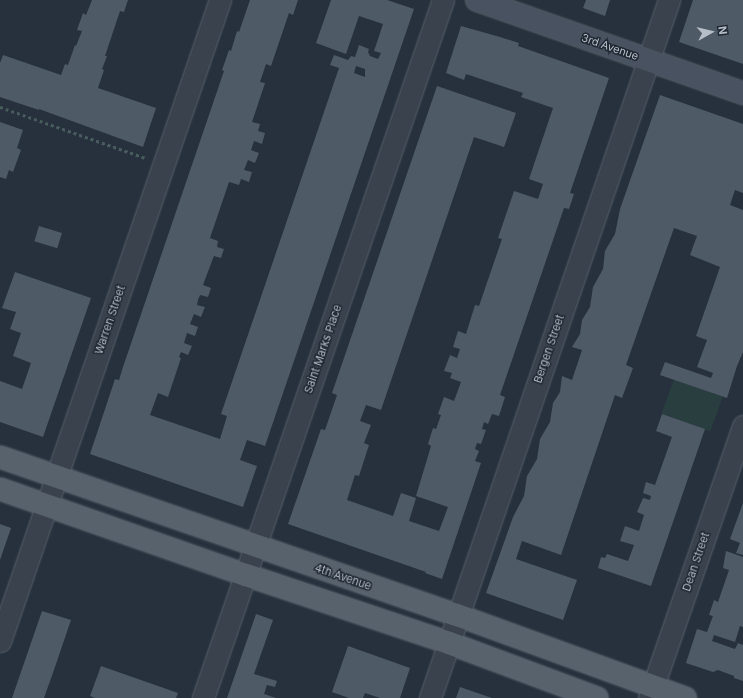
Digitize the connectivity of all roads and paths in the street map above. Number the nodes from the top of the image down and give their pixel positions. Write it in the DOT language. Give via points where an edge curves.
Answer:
graph roads {
  1 [pos="220,0"];
  2 [pos="443,0"];
  3 [pos="477,0"];
  4 [pos="669,0"];
  5 [pos="648,60"];
  6 [pos="743,93"];
  7 [pos="0,107"];
  8 [pos="147,158"];
  9 [pos="743,426"];
  10 [pos="0,457"];
  11 [pos="57,477"];
  12 [pos="0,489"];
  13 [pos="47,505"];
  14 [pos="256,546"];
  15 [pos="246,575"];
  16 [pos="457,615"];
  17 [pos="0,641"];
  18 [pos="449,643"];
  19 [pos="651,692"];
  20 [pos="203,698"];
  21 [pos="430,698"];
  22 [pos="597,698"];
  23 [pos="685,698"];
  1 -- 11 [label="street, Warren Street"];
  2 -- 14 [label="street, Saint Marks Place"];
  3 -- 5 [label="main road, 3rd Avenue"];
  4 -- 5 [label="street, Bergen Street"];
  5 -- 6 [label="main road, 3rd Avenue"];
  5 -- 16 [label="street, Bergen Street"];
  7 -- 8 [label="path"];
  9 -- 19 [label="street, Dean Street"];
  10 -- 11 [label="main road, 4th Avenue"];
  11 -- 13 [label="street, Warren Street"];
  11 -- 14 [label="main road, 4th Avenue"];
  12 -- 13 [label="main road"];
  13 -- 15 [label="main road"];
  13 -- 17 [label="street, Warren Street"];
  14 -- 15 [label="street, Saint Marks Place"];
  14 -- 16 [label="main road, 4th Avenue"];
  15 -- 18 [label="main road"];
  15 -- 20 [label="street, Saint Marks Place"];
  16 -- 18 [label="street, Bergen Street"];
  16 -- 19 [label="main road, 4th Avenue"];
  18 -- 21 [label="street, Bergen Street"];
  18 -- 22 [label="main road"];
  19 -- 23 [label="main road, 4th Avenue"];
}
